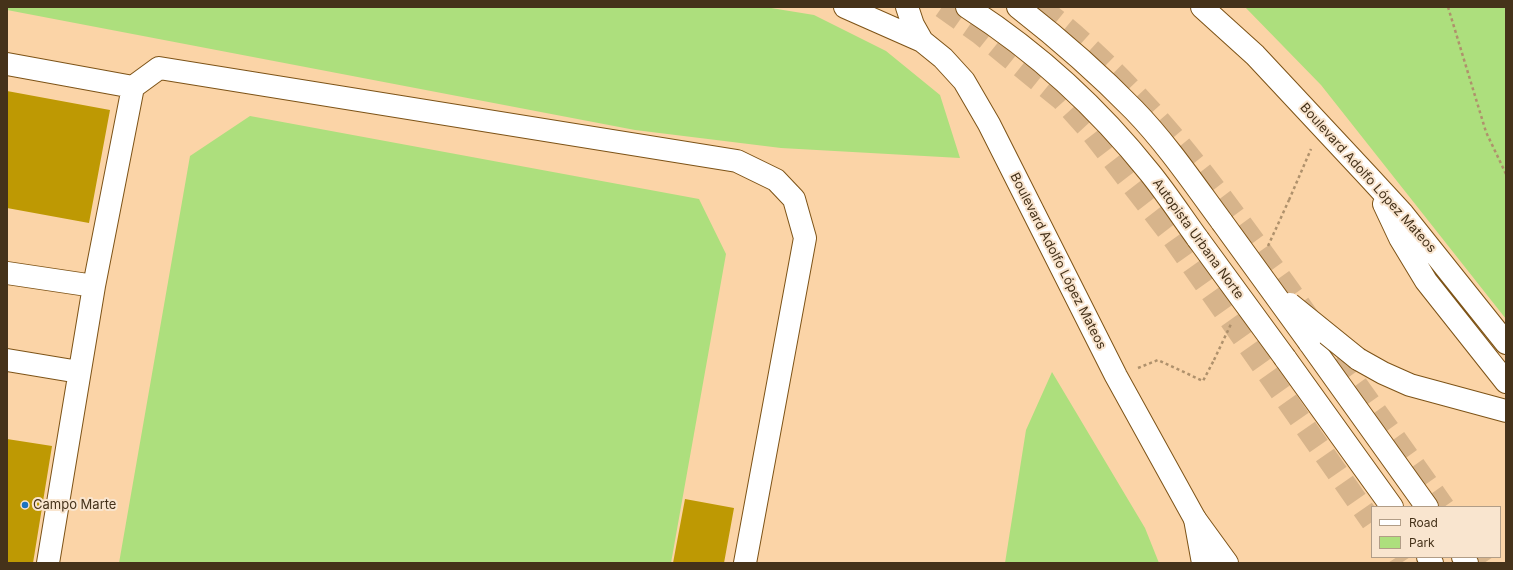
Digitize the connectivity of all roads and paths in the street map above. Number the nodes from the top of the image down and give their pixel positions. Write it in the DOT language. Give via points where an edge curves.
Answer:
graph roads {
  1 [pos="845,7"];
  2 [pos="907,7"];
  3 [pos="967,7"];
  4 [pos="1018,7"];
  5 [pos="1202,7"];
  6 [pos="1448,7"];
  7 [pos="922,41"];
  8 [pos="7,64"];
  9 [pos="133,87"];
  10 [pos="1506,174"];
  11 [pos="1368,176"];
  12 [pos="1300,177"];
  13 [pos="1289,200"];
  14 [pos="7,273"];
  15 [pos="94,286"];
  16 [pos="1269,287"];
  17 [pos="1506,343"];
  18 [pos="7,360"];
  19 [pos="1214,360"];
  20 [pos="79,372"];
  21 [pos="1116,376"];
  22 [pos="1506,382"];
  23 [pos="1501,409"];
  24 [pos="1391,506"];
  25 [pos="1426,506"];
  26 [pos="1195,519"];
  27 [pos="48,563"];
  28 [pos="745,563"];
  29 [pos="1203,563"];
  30 [pos="1227,563"];
  1 -- 7 [label="main road, Boulevard Adolfo López Mateos"];
  2 -- 7 [label="main road"];
  3 -- 24 [label="main road, Autopista Urbana Norte, bridge" via="1045,63 1076,91 1138,158"];
  4 -- 16 [label="main road, bridge" via="1072,50 1134,110 1173,155"];
  5 -- 11 [label="main road, Boulevard Adolfo López Mateos" via="1255,55"];
  6 -- 10 [label="path" via="1486,132"];
  7 -- 21 [label="main road, Boulevard Adolfo López Mateos" via="943,58 964,81 989,124"];
  8 -- 9 [label="main road"];
  9 -- 15 [label="main road"];
  9 -- 28 [label="main road" via="159,68 737,161 776,180 794,199 805,238"];
  11 -- 17 [label="main road, Boulevard Adolfo López Mateos" via="1403,214"];
  11 -- 22 [label="main road" via="1412,260 1426,281"];
  12 -- 13 [label="path"];
  14 -- 15 [label="main road"];
  15 -- 20 [label="main road"];
  16 -- 23 [label="main road, bridge" via="1358,359 1383,373 1433,392"];
  16 -- 25 [label="main road, bridge"];
  18 -- 20 [label="main road"];
  19 -- 21 [label="path" via="1203,381 1158,360"];
  20 -- 27 [label="main road"];
  21 -- 26 [label="main road, Boulevard Adolfo López Mateos"];
  26 -- 29 [label="main road"];
  26 -- 30 [label="main road, Boulevard Adolfo López Mateos"];
}
